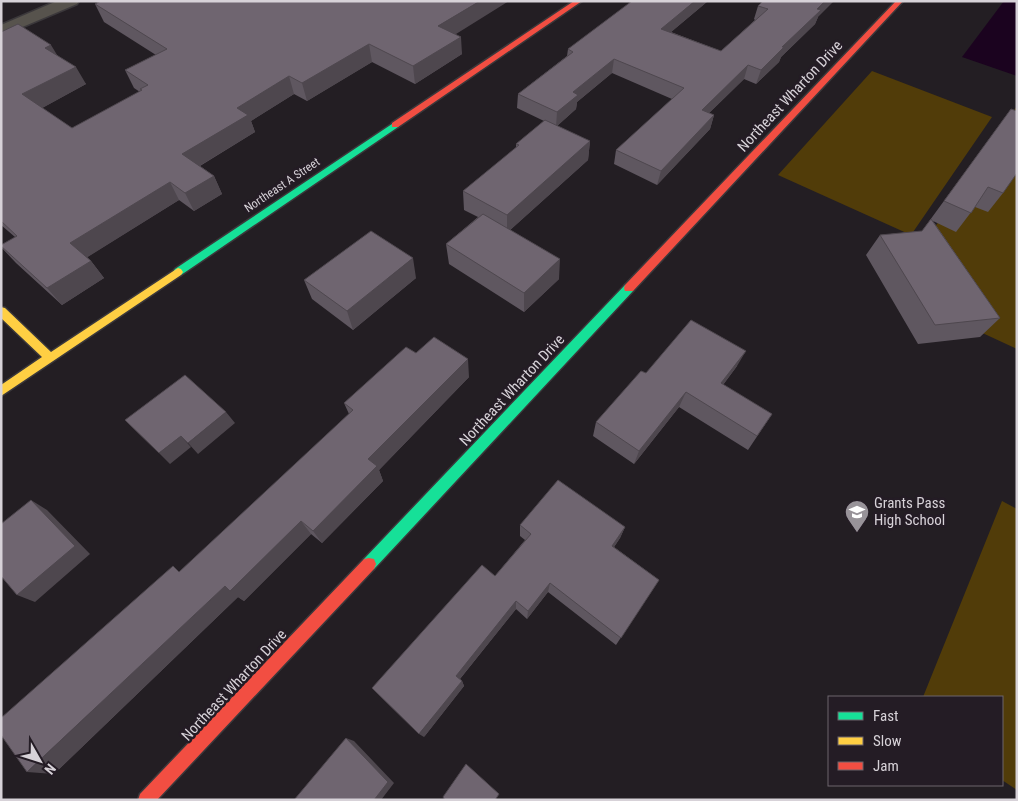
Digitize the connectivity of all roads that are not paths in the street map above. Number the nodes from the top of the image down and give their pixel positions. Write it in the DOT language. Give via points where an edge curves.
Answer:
graph roads {
  1 [pos="71,1"];
  2 [pos="578,1"];
  3 [pos="900,1"];
  4 [pos="1,31"];
  5 [pos="1,311"];
  6 [pos="50,358"];
  7 [pos="1,391"];
  8 [pos="146,800"];
  1 -- 4 [label="street"];
  2 -- 6 [label="street, Northeast A Street"];
  3 -- 8 [label="street, Northeast Wharton Drive"];
  5 -- 6 [label="street"];
  6 -- 7 [label="street, Northeast A Street"];
}
